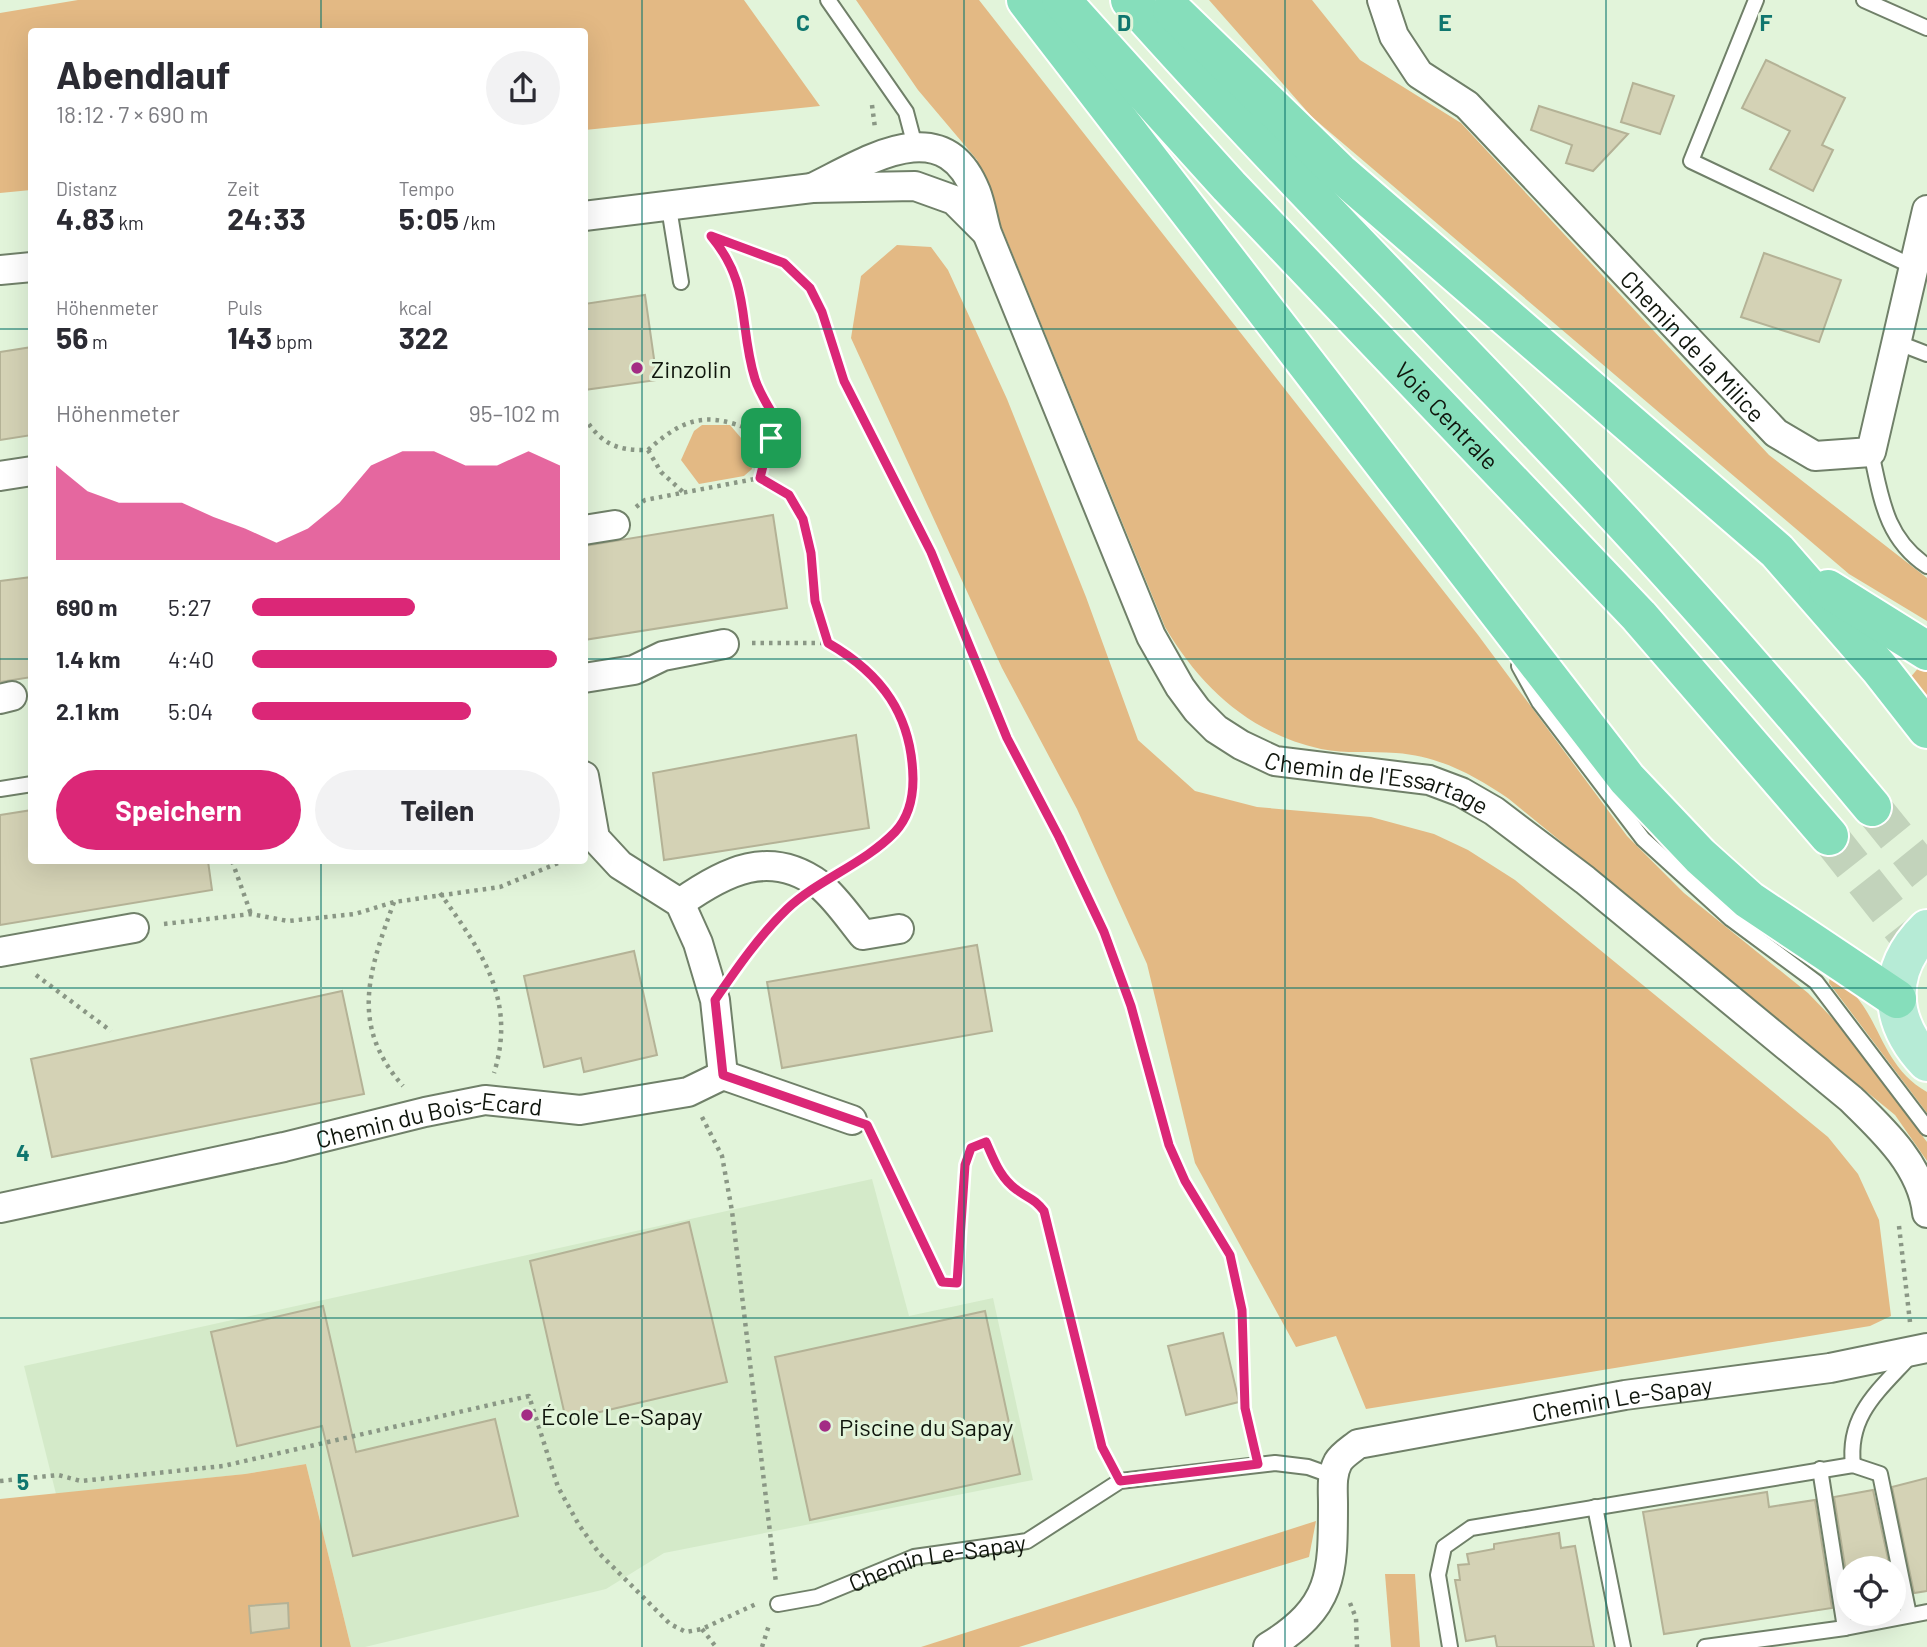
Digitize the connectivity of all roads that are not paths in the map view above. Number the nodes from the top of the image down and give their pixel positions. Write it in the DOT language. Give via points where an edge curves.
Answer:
graph roads {
  1 [pos="828,0"];
  2 [pos="1027,0"];
  3 [pos="1061,0"];
  4 [pos="1130,0"];
  5 [pos="1163,0"];
  6 [pos="1382,0"];
  7 [pos="1756,0"];
  8 [pos="1864,0"];
  9 [pos="1927,28"];
  10 [pos="915,146"];
  11 [pos="812,188"];
  12 [pos="682,206"];
  13 [pos="1927,210"];
  14 [pos="588,216"];
  15 [pos="987,233"];
  16 [pos="28,267"];
  17 [pos="1914,267"];
  18 [pos="0,270"];
  19 [pos="681,282"];
  20 [pos="1896,342"];
  21 [pos="1927,354"];
  22 [pos="1871,452"];
  23 [pos="28,472"];
  24 [pos="0,476"];
  25 [pos="615,525"];
  26 [pos="588,529"];
  27 [pos="1777,551"];
  28 [pos="1927,566"];
  29 [pos="1467,573"];
  30 [pos="724,644"];
  31 [pos="1927,651"];
  32 [pos="588,677"];
  33 [pos="1927,729"];
  34 [pos="28,785"];
  35 [pos="0,789"];
  36 [pos="588,799"];
  37 [pos="1872,807"];
  38 [pos="1829,836"];
  39 [pos="680,903"];
  40 [pos="134,928"];
  41 [pos="899,929"];
  42 [pos="1927,929"];
  43 [pos="8,951"];
  44 [pos="1897,999"];
  45 [pos="1927,1062"];
  46 [pos="723,1075"];
  47 [pos="852,1120"];
  48 [pos="1927,1128"];
  49 [pos="0,1208"];
  50 [pos="1927,1213"];
  51 [pos="1921,1349"];
  52 [pos="1853,1465"];
  53 [pos="1820,1469"];
  54 [pos="1333,1476"];
  55 [pos="1595,1507"];
  56 [pos="778,1604"];
  57 [pos="1927,1612"];
  58 [pos="1909,1615"];
  59 [pos="1845,1628"];
  60 [pos="1798,1641"];
  61 [pos="1268,1647"];
  62 [pos="1450,1647"];
  63 [pos="1623,1647"];
  64 [pos="1705,1647"];
  1 -- 10 [label="lane" via="901,103"];
  2 -- 29 [label="highway"];
  3 -- 38 [label="highway, Voie Centrale" via="1229,186 1639,616"];
  4 -- 37 [label="highway" via="1665,569"];
  5 -- 27 [label="highway" via="1339,172"];
  6 -- 22 [label="street, Chemin de la Milice" via="1394,36 1419,74 1467,105 1776,433 1815,456"];
  7 -- 17 [label="lane" via="1691,161"];
  8 -- 9 [label="lane"];
  10 -- 11 [label="street, Chemin de l'Essartage" via="875,158"];
  10 -- 15 [label="street, Chemin de l'Essartage" via="936,149 965,172 976,192"];
  11 -- 12 [label="street, Chemin de l'Essartage"];
  11 -- 15 [label="street, Chemin de l'Essartage" via="915,186 954,200"];
  12 -- 14 [label="street, Chemin de l'Essartage"];
  12 -- 19 [label="lane"];
  13 -- 17 [label="street"];
  15 -- 50 [label="street, Chemin de l'Essartage" via="1151,636 1197,710 1216,729 1275,761 1429,780 1461,792 1517,827 1851,1099 1908,1163"];
  16 -- 18 [label="street"];
  17 -- 20 [label="street"];
  20 -- 21 [label="lane"];
  20 -- 22 [label="street"];
  22 -- 28 [label="lane" via="1887,523"];
  23 -- 24 [label="street"];
  25 -- 26 [label="street"];
  27 -- 31 [label="highway" via="1848,603"];
  27 -- 33 [label="highway"];
  29 -- 44 [label="highway" via="1627,779 1700,856 1749,900"];
  29 -- 48 [label="lane" via="1539,702 1643,839 1722,912 1816,982"];
  30 -- 32 [label="street" via="663,656 634,670"];
  34 -- 35 [label="lane"];
  36 -- 39 [label="street" via="595,838 620,866"];
  39 -- 41 [label="street" via="710,882 756,864 791,869 821,886 863,934"];
  39 -- 46 [label="street" via="715,1000"];
  40 -- 43 [label="street"];
  42 -- 44 [label="main road" via="1903,961"];
  44 -- 45 [label="main road" via="1902,1026"];
  46 -- 47 [label="street"];
  46 -- 49 [label="street, Chemin du Bois-Ecard" via="688,1092 580,1110 485,1100"];
  51 -- 52 [label="lane" via="1857,1421 1850,1442"];
  51 -- 54 [label="street, Chemin Le-Sapay" via="1830,1368 1625,1395 1383,1437 1358,1444 1339,1459"];
  52 -- 53 [label="lane"];
  52 -- 58 [label="lane" via="1880,1474"];
  53 -- 55 [label="lane"];
  53 -- 59 [label="lane"];
  54 -- 56 [label="lane, Chemin Le-Sapay" via="1308,1467 1258,1464 1120,1481 1027,1541 914,1558 817,1597"];
  54 -- 61 [label="street" via="1333,1560 1326,1588 1310,1615"];
  55 -- 62 [label="lane" via="1471,1528 1444,1547 1438,1575"];
  55 -- 63 [label="lane"];
  57 -- 58 [label="lane"];
  58 -- 59 [label="lane"];
  59 -- 60 [label="lane"];
  60 -- 64 [label="lane"];
}
